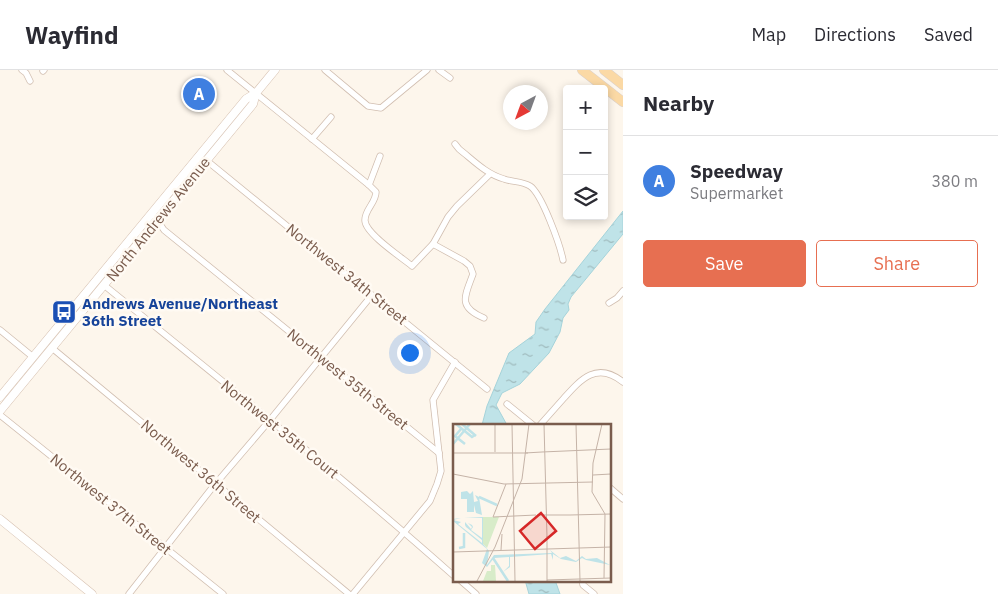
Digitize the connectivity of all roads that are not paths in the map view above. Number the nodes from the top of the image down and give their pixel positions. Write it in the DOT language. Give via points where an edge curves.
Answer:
graph roads {
  1 [pos="22,70"];
  2 [pos="228,70"];
  3 [pos="275,70"];
  4 [pos="325,70"];
  5 [pos="427,70"];
  6 [pos="439,70"];
  7 [pos="582,70"];
  8 [pos="604,70"];
  9 [pos="450,78"];
  10 [pos="30,81"];
  11 [pos="598,85"];
  12 [pos="623,85"];
  13 [pos="608,93"];
  14 [pos="256,94"];
  15 [pos="623,102"];
  16 [pos="330,117"];
  17 [pos="312,138"];
  18 [pos="455,144"];
  19 [pos="380,156"];
  20 [pos="206,160"];
  21 [pos="490,174"];
  22 [pos="369,184"];
  23 [pos="151,214"];
  24 [pos="158,219"];
  25 [pos="144,221"];
  26 [pos="152,227"];
  27 [pos="164,230"];
  28 [pos="433,244"];
  29 [pos="563,260"];
  30 [pos="104,285"];
  31 [pos="623,291"];
  32 [pos="372,294"];
  33 [pos="609,303"];
  34 [pos="484,318"];
  35 [pos="0,330"];
  36 [pos="50,336"];
  37 [pos="52,348"];
  38 [pos="321,356"];
  39 [pos="33,357"];
  40 [pos="455,362"];
  41 [pos="32,372"];
  42 [pos="623,382"];
  43 [pos="487,389"];
  44 [pos="0,397"];
  45 [pos="507,404"];
  46 [pos="0,413"];
  47 [pos="270,420"];
  48 [pos="532,424"];
  49 [pos="541,424"];
  50 [pos="439,454"];
  51 [pos="216,483"];
  52 [pos="610,488"];
  53 [pos="623,498"];
  54 [pos="0,519"];
  55 [pos="405,532"];
  56 [pos="165,547"];
  57 [pos="453,575"];
  58 [pos="462,582"];
  59 [pos="582,582"];
  60 [pos="92,594"];
  61 [pos="128,594"];
  62 [pos="222,594"];
  63 [pos="351,594"];
  64 [pos="476,594"];
  65 [pos="594,594"];
  1 -- 10 [label="street"];
  2 -- 14 [label="street"];
  3 -- 14 [label="main road, North Andrews Avenue"];
  4 -- 5 [label="street" via="374,108 381,108"];
  6 -- 9 [label="street"];
  7 -- 11 [label="main road"];
  8 -- 12 [label="main road"];
  13 -- 15 [label="main road"];
  14 -- 17 [label="street"];
  14 -- 20 [label="main road, North Andrews Avenue" via="253,104"];
  14 -- 23 [label="main road, North Andrews Avenue" via="246,98"];
  16 -- 17 [label="street"];
  17 -- 22 [label="street"];
  18 -- 21 [label="street"];
  19 -- 22 [label="street"];
  20 -- 24 [label="main road, North Andrews Avenue"];
  20 -- 32 [label="street, Northwest 34th Street"];
  21 -- 28 [label="street" via="448,217"];
  21 -- 29 [label="street" via="531,186 538,194"];
  22 -- 28 [label="street" via="376,192 376,199 365,220 368,230 412,266"];
  23 -- 24 [label="street, Northwest 35th Street"];
  23 -- 25 [label="main road, North Andrews Avenue"];
  24 -- 26 [label="main road, North Andrews Avenue"];
  24 -- 27 [label="street, Northwest 35th Street"];
  25 -- 26 [label="street, Northwest 35th Street"];
  25 -- 36 [label="main road, North Andrews Avenue"];
  26 -- 27 [label="street, Northwest 35th Street"];
  26 -- 30 [label="main road, North Andrews Avenue"];
  27 -- 38 [label="street, Northwest 35th Street"];
  28 -- 34 [label="street" via="470,266 473,274 464,297 465,304"];
  30 -- 37 [label="main road, North Andrews Avenue"];
  30 -- 47 [label="street, Northwest 35th Court"];
  31 -- 33 [label="street"];
  32 -- 38 [label="street"];
  32 -- 40 [label="street, Northwest 34th Street"];
  35 -- 39 [label="street"];
  36 -- 37 [label="main road"];
  36 -- 39 [label="main road, North Andrews Avenue"];
  37 -- 41 [label="main road, North Andrews Avenue"];
  37 -- 51 [label="street, Northwest 36th Street"];
  38 -- 47 [label="street"];
  38 -- 50 [label="street, Northwest 35th Street"];
  39 -- 41 [label="main road"];
  39 -- 44 [label="main road, North Andrews Avenue"];
  40 -- 43 [label="street, Northwest 34th Street"];
  40 -- 50 [label="street" via="433,400"];
  41 -- 46 [label="main road, North Andrews Avenue"];
  42 -- 49 [label="street" via="604,372 581,379"];
  45 -- 48 [label="street"];
  46 -- 56 [label="street, Northwest 37th Street"];
  47 -- 51 [label="street"];
  47 -- 55 [label="street, Northwest 35th Court"];
  50 -- 55 [label="street" via="441,471 430,501"];
  51 -- 56 [label="street"];
  51 -- 63 [label="street, Northwest 36th Street"];
  52 -- 53 [label="street"];
  54 -- 60 [label="main road"];
  55 -- 57 [label="street, Northwest 35th Court"];
  55 -- 63 [label="street"];
  56 -- 61 [label="street"];
  56 -- 62 [label="street, Northwest 37th Street"];
  58 -- 64 [label="street"];
  59 -- 65 [label="street"];
}
